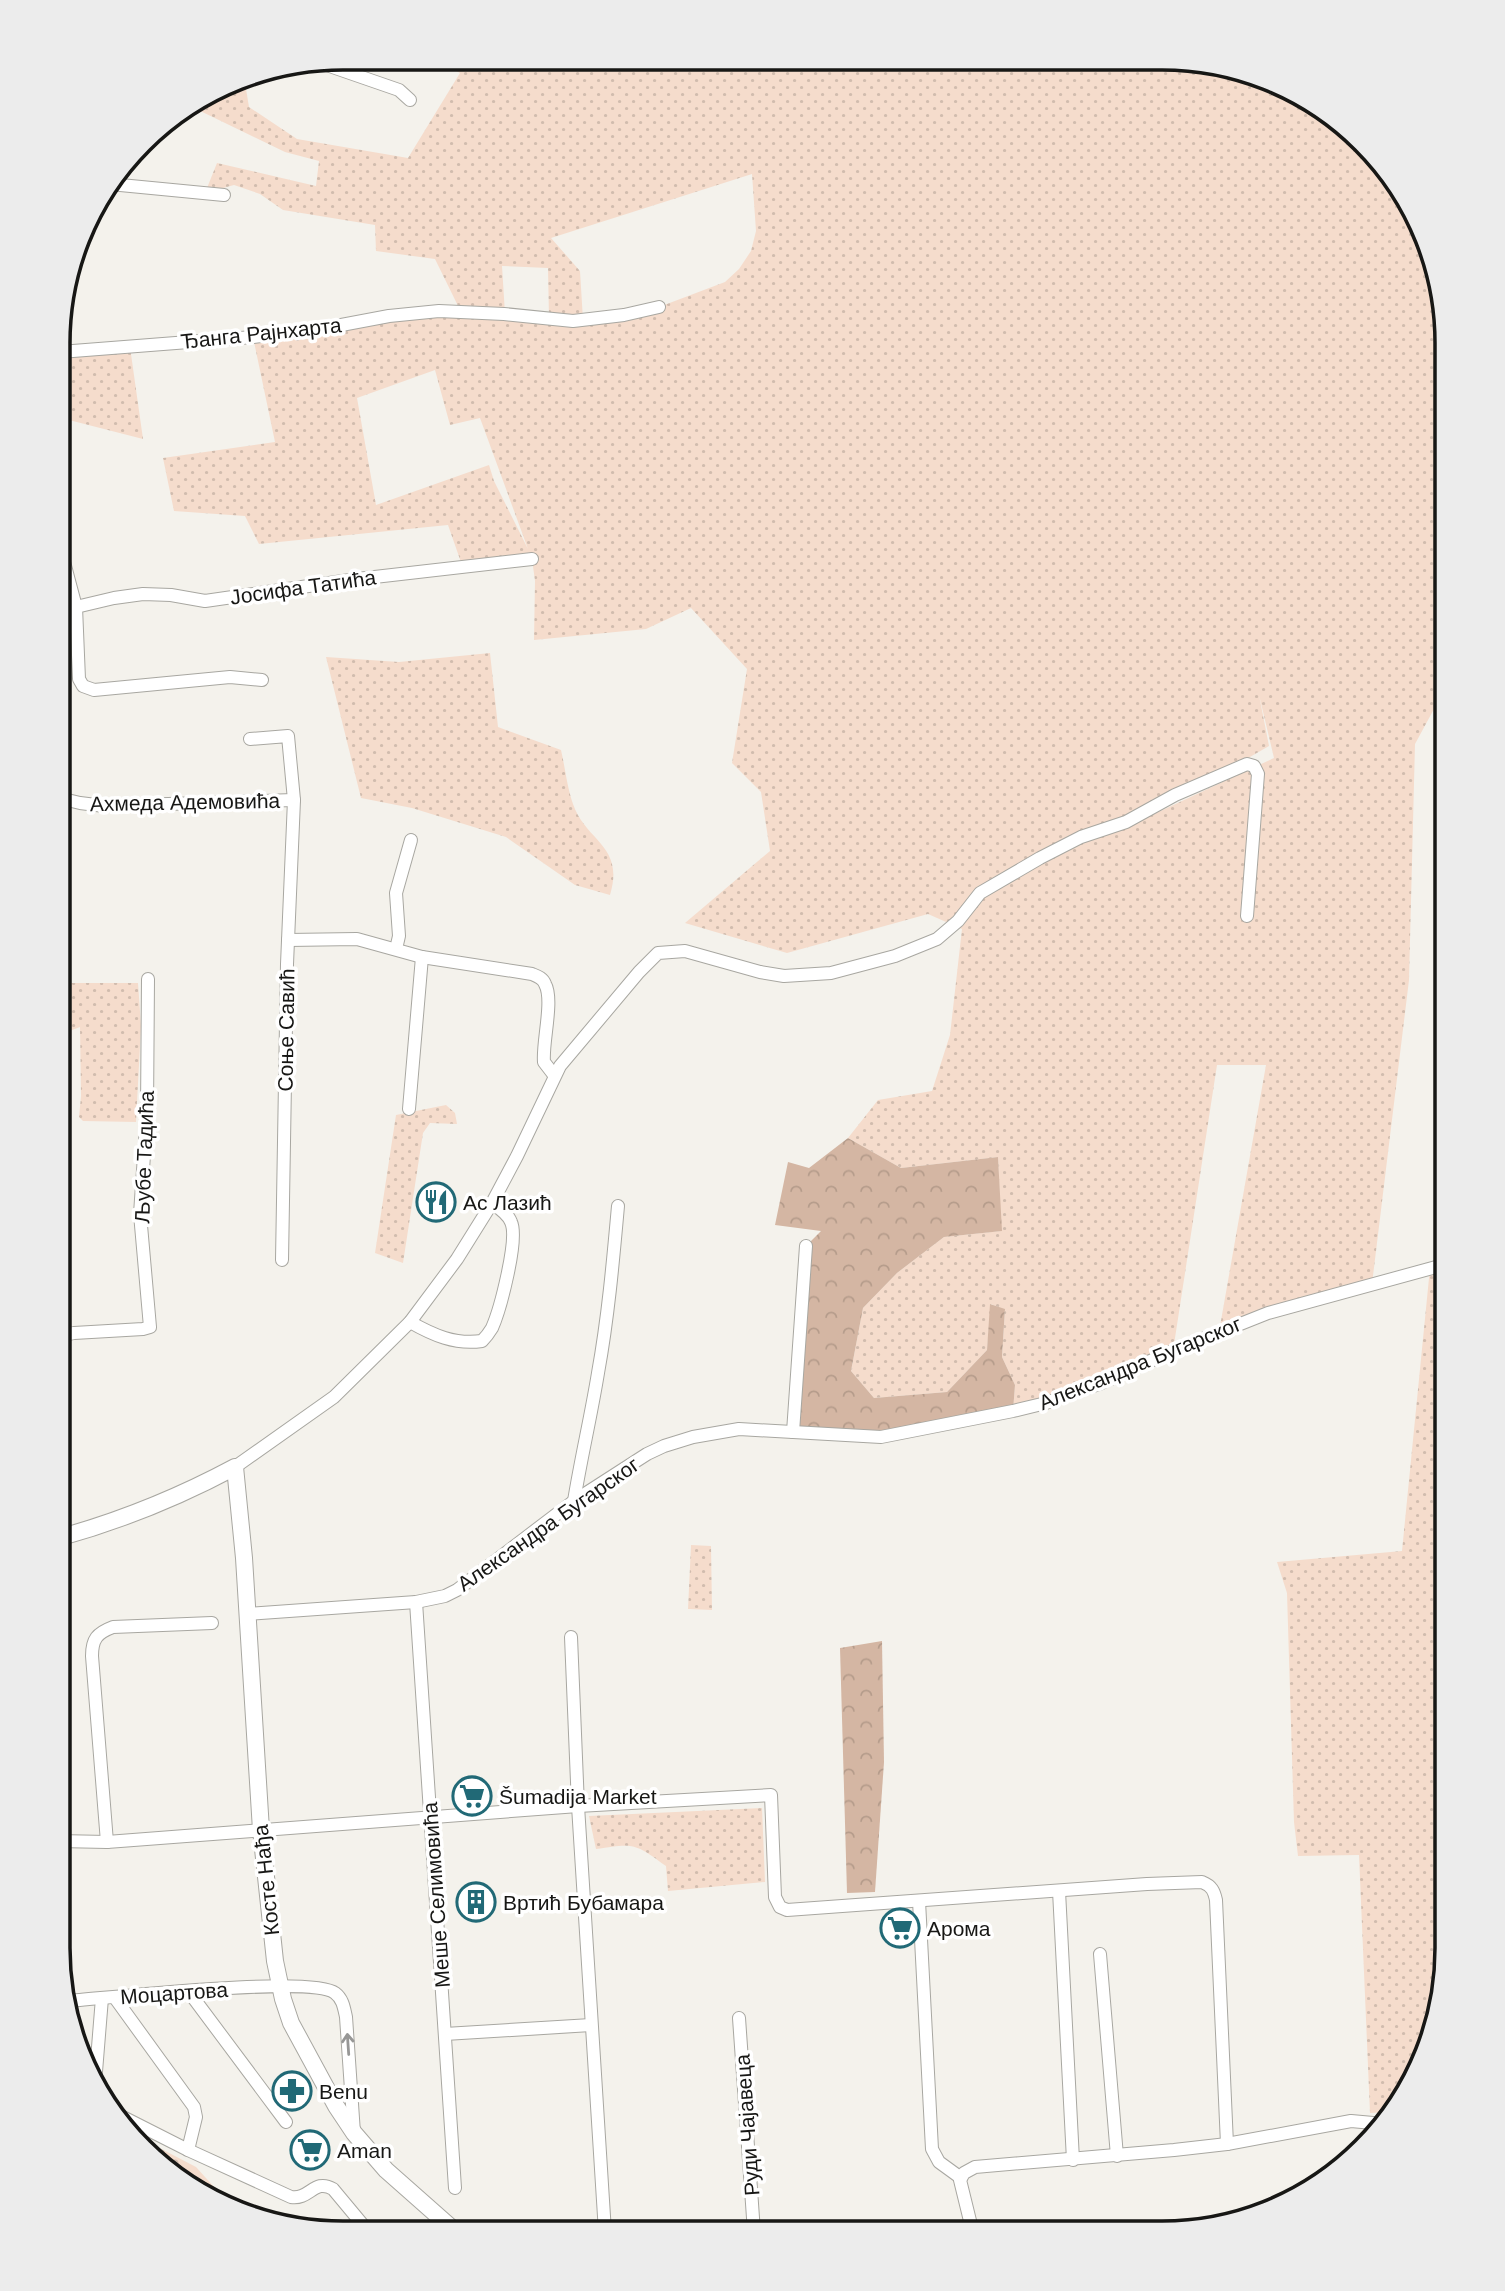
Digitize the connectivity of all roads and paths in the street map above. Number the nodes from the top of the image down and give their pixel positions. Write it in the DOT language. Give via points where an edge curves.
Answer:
graph roads {
  1 [pos="342,70"];
  2 [pos="410,100"];
  3 [pos="120,185"];
  4 [pos="224,195"];
  5 [pos="659,307"];
  6 [pos="70,351"];
  7 [pos="532,559"];
  8 [pos="70,586"];
  9 [pos="76,609"];
  10 [pos="70,613"];
  11 [pos="262,680"];
  12 [pos="250,739"];
  13 [pos="70,800"];
  14 [pos="293,800"];
  15 [pos="411,840"];
  16 [pos="1247,916"];
  17 [pos="288,940"];
  18 [pos="396,949"];
  19 [pos="422,957"];
  20 [pos="148,979"];
  21 [pos="554,1075"];
  22 [pos="409,1109"];
  23 [pos="492,1203"];
  24 [pos="618,1206"];
  25 [pos="806,1246"];
  26 [pos="282,1260"];
  27 [pos="1435,1267"];
  28 [pos="410,1322"];
  29 [pos="70,1335"];
  30 [pos="793,1432"];
  31 [pos="235,1467"];
  32 [pos="574,1501"];
  33 [pos="70,1534"];
  34 [pos="416,1602"];
  35 [pos="248,1614"];
  36 [pos="212,1623"];
  37 [pos="571,1637"];
  38 [pos="578,1806"];
  39 [pos="431,1817"];
  40 [pos="261,1830"];
  41 [pos="70,1841"];
  42 [pos="107,1842"];
  43 [pos="1059,1891"];
  44 [pos="919,1900"];
  45 [pos="1100,1954"];
  46 [pos="279,1985"];
  47 [pos="189,1992"];
  48 [pos="109,1998"];
  49 [pos="75,2000"];
  50 [pos="739,2018"];
  51 [pos="591,2025"];
  52 [pos="445,2034"];
  53 [pos="98,2068"];
  54 [pos="133,2122"];
  55 [pos="286,2122"];
  56 [pos="1371,2123"];
  57 [pos="354,2133"];
  58 [pos="1227,2144"];
  59 [pos="188,2150"];
  60 [pos="1117,2156"];
  61 [pos="1073,2160"];
  62 [pos="961,2178"];
  63 [pos="454,2188"];
  64 [pos="360,2221"];
  65 [pos="444,2221"];
  66 [pos="604,2221"];
  67 [pos="753,2221"];
  68 [pos="970,2221"];
  1 -- 2 [label="street" via="392,87"];
  3 -- 4 [label="street"];
  5 -- 6 [label="street, Ђанга Рајнхарта" via="573,321 439,311 253,337"];
  7 -- 9 [label="street, Јосифа Татића" via="205,601 171,595 114,597"];
  8 -- 9 [label="street"];
  9 -- 10 [label="street, Јосифа Татића"];
  9 -- 11 [label="street" via="79,679 88,688 230,677"];
  12 -- 14 [label="street, Ахмеда Адемовића" via="288,736"];
  13 -- 14 [label="street, Ахмеда Адемовића" via="113,806"];
  14 -- 17 [label="street, Соње Савић"];
  15 -- 18 [label="street" via="397,893"];
  16 -- 21 [label="street" via="1258,774 1247,764 1126,822 1081,837 988,887 958,921 918,948 831,973 784,976 685,951 658,953"];
  17 -- 18 [label="street" via="349,939"];
  17 -- 26 [label="street, Соње Савић"];
  18 -- 19 [label="street"];
  19 -- 21 [label="street" via="540,978 547,986 544,1062"];
  19 -- 22 [label="street"];
  20 -- 29 [label="street, Љубе Тадића" via="147,1111 139,1214 150,1326"];
  21 -- 23 [label="street"];
  23 -- 28 [label="street"];
  23 -- 28 [label="street" via="512,1222 514,1234 491,1330 482,1340 462,1343"];
  24 -- 32 [label="street" via="602,1349"];
  25 -- 30 [label="street"];
  27 -- 30 [label="street, Александра Бугарског" via="1268,1312 1099,1384 1013,1411 881,1437"];
  28 -- 31 [label="street" via="334,1397"];
  30 -- 32 [label="street, Александра Бугарског" via="721,1431 664,1446"];
  31 -- 33 [label="street" via="128,1516"];
  31 -- 35 [label="street, Косте Нађа"];
  32 -- 34 [label="street, Александра Бугарског" via="457,1590"];
  34 -- 35 [label="street, Александра Бугарског"];
  34 -- 39 [label="street, Меше Селимовића"];
  35 -- 40 [label="street, Косте Нађа"];
  36 -- 42 [label="street" via="113,1627 95,1636 92,1656"];
  37 -- 38 [label="street"];
  38 -- 39 [label="street"];
  38 -- 44 [label="street" via="771,1795 775,1897 780,1907 795,1910"];
  38 -- 51 [label="street"];
  39 -- 40 [label="street"];
  39 -- 52 [label="street, Меше Селимовића"];
  40 -- 42 [label="street"];
  40 -- 46 [label="street, Косте Нађа"];
  41 -- 42 [label="street"];
  43 -- 44 [label="street"];
  43 -- 58 [label="street" via="1192,1881 1208,1884 1214,1891"];
  43 -- 61 [label="street"];
  44 -- 62 [label="street" via="932,2149 939,2162"];
  45 -- 60 [label="street"];
  46 -- 47 [label="street, Моцартова"];
  46 -- 57 [label="street, Косте Нађа" via="291,2023"];
  57 -- 46 [label="street, Моцартова, one-way" via="343,2002 323,1988"];
  47 -- 48 [label="street, Моцартова"];
  47 -- 55 [label="street"];
  48 -- 49 [label="street, Моцартова"];
  48 -- 53 [label="street"];
  48 -- 59 [label="street" via="194,2107 196,2118"];
  50 -- 67 [label="street, Руди Чајавеца"];
  51 -- 52 [label="street"];
  51 -- 66 [label="street"];
  52 -- 63 [label="street, Меше Селимовића"];
  54 -- 59 [label="street"];
  56 -- 58 [label="street" via="1351,2121"];
  57 -- 65 [label="street, Косте Нађа" via="386,2170"];
  58 -- 60 [label="street"];
  59 -- 64 [label="street" via="291,2197 327,2186"];
  60 -- 61 [label="street"];
  61 -- 62 [label="street" via="975,2167"];
  62 -- 68 [label="street"];
}
